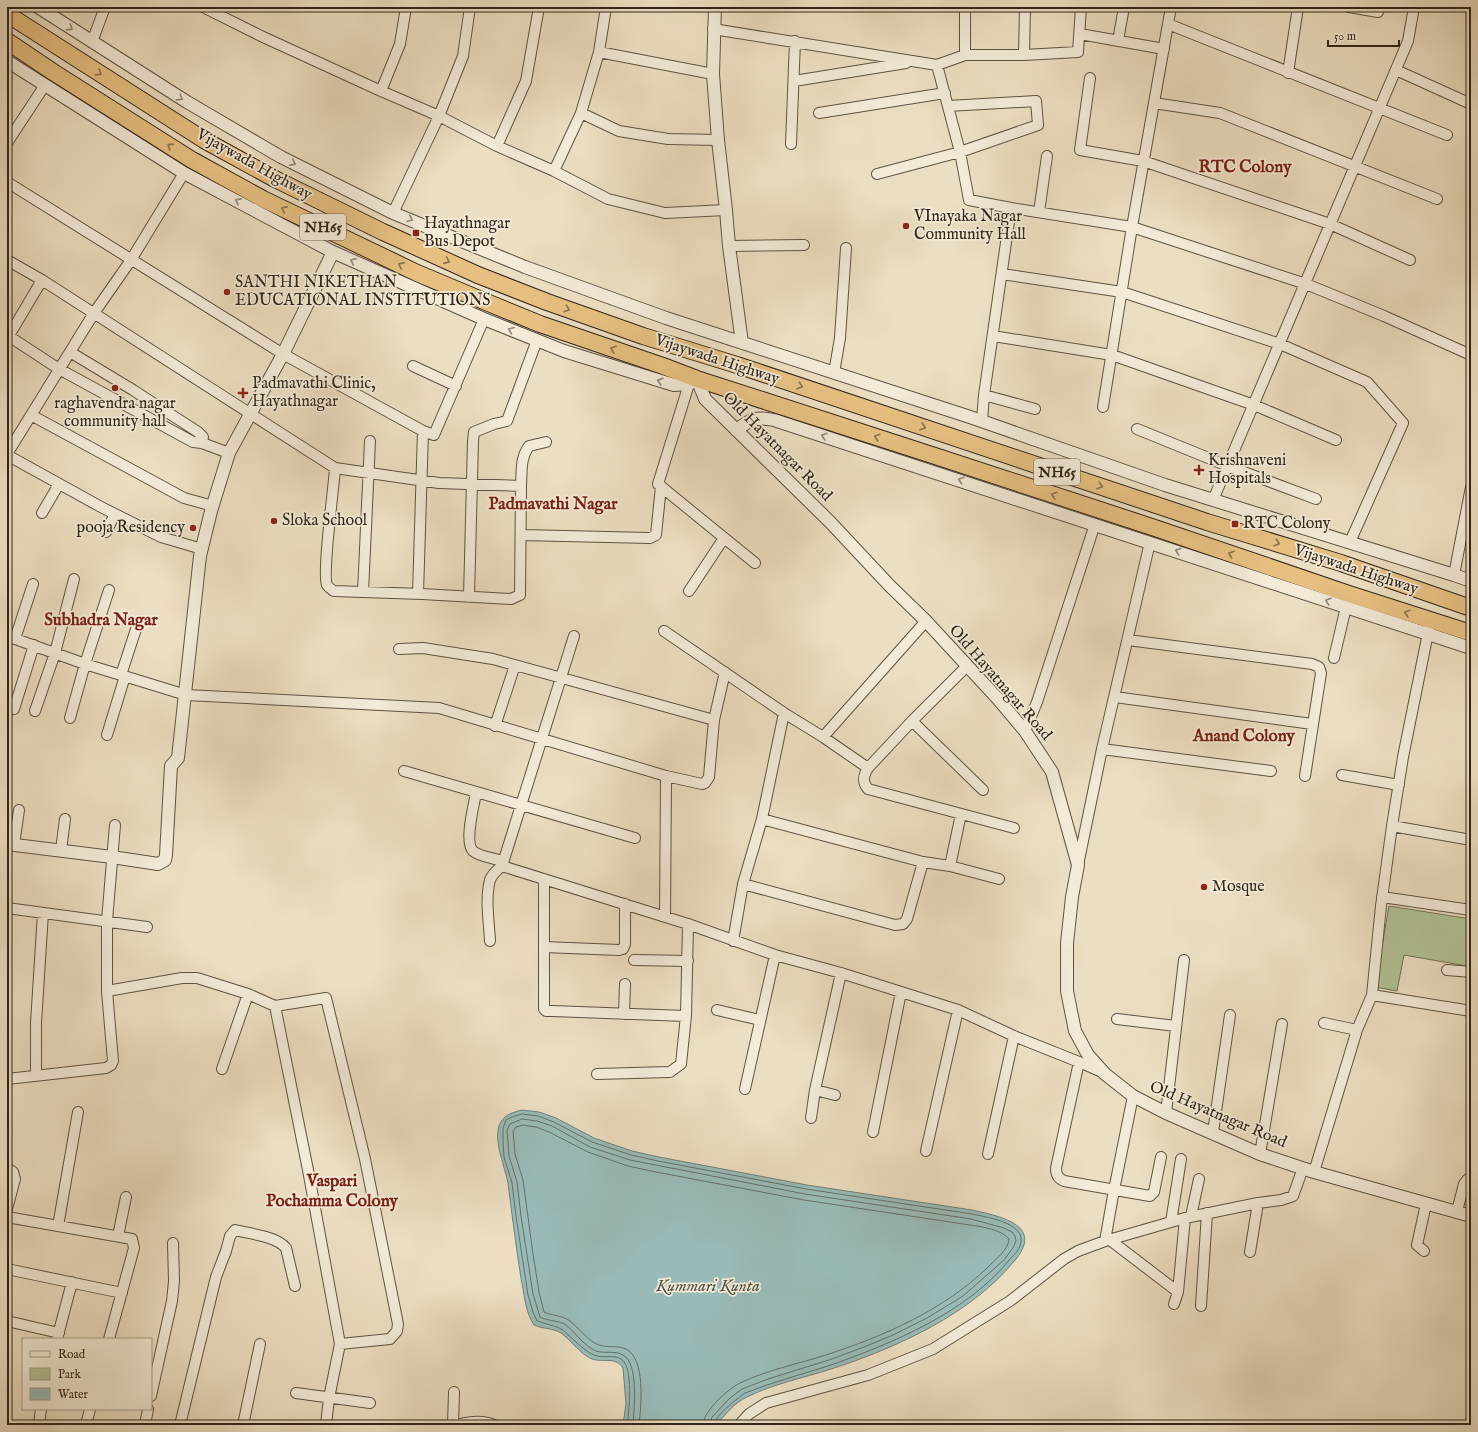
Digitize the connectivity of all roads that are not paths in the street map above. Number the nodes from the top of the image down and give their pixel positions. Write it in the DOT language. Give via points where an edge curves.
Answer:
graph roads {
  1 [pos="38,7"];
  2 [pos="105,7"];
  3 [pos="203,7"];
  4 [pos="406,7"];
  5 [pos="470,7"];
  6 [pos="539,7"];
  7 [pos="606,7"];
  8 [pos="714,7"];
  9 [pos="965,7"];
  10 [pos="1025,7"];
  11 [pos="1080,7"];
  12 [pos="1124,7"];
  13 [pos="1171,7"];
  14 [pos="1298,7"];
  15 [pos="1349,7"];
  16 [pos="1414,7"];
  17 [pos="1378,12"];
  18 [pos="7,14"];
  19 [pos="1168,24"];
  20 [pos="713,29"];
  21 [pos="1080,34"];
  22 [pos="7,41"];
  23 [pos="795,41"];
  24 [pos="1118,41"];
  25 [pos="92,42"];
  26 [pos="1164,49"];
  27 [pos="599,52"];
  28 [pos="965,54"];
  29 [pos="1024,55"];
  30 [pos="7,61"];
  31 [pos="915,61"];
  32 [pos="937,65"];
  33 [pos="1396,70"];
  34 [pos="1288,73"];
  35 [pos="713,74"];
  36 [pos="1090,78"];
  37 [pos="794,81"];
  38 [pos="44,85"];
  39 [pos="381,91"];
  40 [pos="945,93"];
  41 [pos="1154,103"];
  42 [pos="148,104"];
  43 [pos="1471,104"];
  44 [pos="948,106"];
  45 [pos="1380,108"];
  46 [pos="581,113"];
  47 [pos="819,113"];
  48 [pos="439,116"];
  49 [pos="136,124"];
  50 [pos="1447,135"];
  51 [pos="718,140"];
  52 [pos="7,143"];
  53 [pos="791,144"];
  54 [pos="497,146"];
  55 [pos="960,152"];
  56 [pos="1047,156"];
  57 [pos="1143,161"];
  58 [pos="1354,168"];
  59 [pos="554,171"];
  60 [pos="184,173"];
  61 [pos="877,174"];
  62 [pos="7,182"];
  63 [pos="1437,199"];
  64 [pos="1011,208"];
  65 [pos="726,210"];
  66 [pos="1039,212"];
  67 [pos="394,213"];
  68 [pos="1330,224"];
  69 [pos="1132,227"];
  70 [pos="804,245"];
  71 [pos="729,246"];
  72 [pos="846,248"];
  73 [pos="333,252"];
  74 [pos="7,260"];
  75 [pos="131,260"];
  76 [pos="1410,260"];
  77 [pos="1002,274"];
  78 [pos="42,280"];
  79 [pos="1306,284"];
  80 [pos="1122,292"];
  81 [pos="94,313"];
  82 [pos="484,319"];
  83 [pos="994,336"];
  84 [pos="8,337"];
  85 [pos="537,340"];
  86 [pos="742,343"];
  87 [pos="1280,344"];
  88 [pos="70,352"];
  89 [pos="283,354"];
  90 [pos="1112,355"];
  91 [pos="1471,356"];
  92 [pos="413,366"];
  93 [pos="59,369"];
  94 [pos="834,373"];
  95 [pos="693,382"];
  96 [pos="456,386"];
  97 [pos="984,395"];
  98 [pos="1254,405"];
  99 [pos="1103,407"];
  100 [pos="1035,408"];
  101 [pos="251,413"];
  102 [pos="31,415"];
  103 [pos="982,421"];
  104 [pos="1137,429"];
  105 [pos="736,430"];
  106 [pos="423,431"];
  107 [pos="1336,440"];
  108 [pos="370,441"];
  109 [pos="546,442"];
  110 [pos="202,443"];
  111 [pos="229,452"];
  112 [pos="7,454"];
  113 [pos="1228,466"];
  114 [pos="335,468"];
  115 [pos="369,472"];
  116 [pos="421,480"];
  117 [pos="989,482"];
  118 [pos="472,483"];
  119 [pos="59,484"];
  120 [pos="521,486"];
  121 [pos="661,486"];
  122 [pos="1471,487"];
  123 [pos="1316,499"];
  124 [pos="1213,500"];
  125 [pos="213,506"];
  126 [pos="42,513"];
  127 [pos="115,514"];
  128 [pos="1095,524"];
  129 [pos="106,532"];
  130 [pos="521,535"];
  131 [pos="724,538"];
  132 [pos="1150,542"];
  133 [pos="1350,542"];
  134 [pos="202,549"];
  135 [pos="755,563"];
  136 [pos="1454,575"];
  137 [pos="74,579"];
  138 [pos="1471,581"];
  139 [pos="34,584"];
  140 [pos="109,590"];
  141 [pos="689,591"];
  142 [pos="363,592"];
  143 [pos="418,594"];
  144 [pos="469,597"];
  145 [pos="1346,607"];
  146 [pos="1471,608"];
  147 [pos="926,621"];
  148 [pos="137,626"];
  149 [pos="1429,627"];
  150 [pos="664,631"];
  151 [pos="1471,633"];
  152 [pos="574,636"];
  153 [pos="11,637"];
  154 [pos="1128,640"];
  155 [pos="34,645"];
  156 [pos="1471,648"];
  157 [pos="399,649"];
  158 [pos="54,653"];
  159 [pos="1334,658"];
  160 [pos="86,664"];
  161 [pos="515,665"];
  162 [pos="967,666"];
  163 [pos="725,672"];
  164 [pos="123,676"];
  165 [pos="560,677"];
  166 [pos="186,695"];
  167 [pos="1115,697"];
  168 [pos="14,709"];
  169 [pos="35,711"];
  170 [pos="784,713"];
  171 [pos="70,718"];
  172 [pos="714,720"];
  173 [pos="912,721"];
  174 [pos="1312,724"];
  175 [pos="495,726"];
  176 [pos="1025,731"];
  177 [pos="106,735"];
  178 [pos="823,737"];
  179 [pos="541,740"];
  180 [pos="1102,749"];
  181 [pos="868,768"];
  182 [pos="404,771"];
  183 [pos="1272,771"];
  184 [pos="1342,775"];
  185 [pos="666,776"];
  186 [pos="1305,776"];
  187 [pos="1399,785"];
  188 [pos="983,790"];
  189 [pos="476,793"];
  190 [pos="520,806"];
  191 [pos="19,810"];
  192 [pos="961,814"];
  193 [pos="65,819"];
  194 [pos="762,819"];
  195 [pos="115,825"];
  196 [pos="1392,826"];
  197 [pos="1014,828"];
  198 [pos="635,838"];
  199 [pos="1471,840"];
  200 [pos="11,844"];
  201 [pos="61,850"];
  202 [pos="112,857"];
  203 [pos="923,862"];
  204 [pos="502,863"];
  205 [pos="1078,865"];
  206 [pos="950,866"];
  207 [pos="544,879"];
  208 [pos="999,880"];
  209 [pos="743,884"];
  210 [pos="1382,897"];
  211 [pos="625,904"];
  212 [pos="7,908"];
  213 [pos="1471,910"];
  214 [pos="44,913"];
  215 [pos="665,917"];
  216 [pos="107,921"];
  217 [pos="688,924"];
  218 [pos="148,927"];
  219 [pos="490,941"];
  220 [pos="733,941"];
  221 [pos="544,947"];
  222 [pos="775,955"];
  223 [pos="634,960"];
  224 [pos="1184,960"];
  225 [pos="688,961"];
  226 [pos="1447,970"];
  227 [pos="1471,972"];
  228 [pos="841,973"];
  229 [pos="625,984"];
  230 [pos="107,991"];
  231 [pos="901,992"];
  232 [pos="248,994"];
  233 [pos="1372,995"];
  234 [pos="275,1006"];
  235 [pos="717,1010"];
  236 [pos="958,1010"];
  237 [pos="1471,1011"];
  238 [pos="624,1014"];
  239 [pos="1230,1015"];
  240 [pos="686,1016"];
  241 [pos="1117,1018"];
  242 [pos="760,1020"];
  243 [pos="1324,1023"];
  244 [pos="1282,1024"];
  245 [pos="1176,1026"];
  246 [pos="1357,1030"];
  247 [pos="1014,1036"];
  248 [pos="1079,1062"];
  249 [pos="222,1070"];
  250 [pos="597,1074"];
  251 [pos="1106,1074"];
  252 [pos="36,1076"];
  253 [pos="7,1079"];
  254 [pos="745,1089"];
  255 [pos="815,1090"];
  256 [pos="835,1095"];
  257 [pos="1133,1096"];
  258 [pos="78,1112"];
  259 [pos="1166,1113"];
  260 [pos="810,1118"];
  261 [pos="873,1132"];
  262 [pos="1213,1132"];
  263 [pos="926,1151"];
  264 [pos="988,1154"];
  265 [pos="1260,1154"];
  266 [pos="1161,1157"];
  267 [pos="1181,1159"];
  268 [pos="7,1168"];
  269 [pos="1303,1168"];
  270 [pos="1314,1172"];
  271 [pos="1471,1177"];
  272 [pos="1199,1179"];
  273 [pos="1114,1190"];
  274 [pos="126,1196"];
  275 [pos="1258,1203"];
  276 [pos="1426,1204"];
  277 [pos="7,1209"];
  278 [pos="1457,1211"];
  279 [pos="1207,1213"];
  280 [pos="1471,1216"];
  281 [pos="7,1217"];
  282 [pos="1188,1217"];
  283 [pos="1170,1222"];
  284 [pos="58,1226"];
  285 [pos="118,1236"];
  286 [pos="1108,1240"];
  287 [pos="173,1243"];
  288 [pos="1250,1252"];
  289 [pos="1424,1252"];
  290 [pos="7,1269"];
  291 [pos="72,1282"];
  292 [pos="295,1286"];
  293 [pos="1178,1292"];
  294 [pos="122,1293"];
  295 [pos="1174,1304"];
  296 [pos="1201,1306"];
  297 [pos="7,1321"];
  298 [pos="58,1336"];
  299 [pos="109,1338"];
  300 [pos="260,1344"];
  301 [pos="340,1344"];
  302 [pos="152,1391"];
  303 [pos="296,1392"];
  304 [pos="454,1392"];
  305 [pos="329,1398"];
  306 [pos="370,1403"];
  307 [pos="41,1410"];
  308 [pos="90,1410"];
  309 [pos="148,1410"];
  310 [pos="39,1425"];
  311 [pos="86,1425"];
  312 [pos="145,1425"];
  313 [pos="180,1425"];
  314 [pos="243,1425"];
  315 [pos="326,1425"];
  316 [pos="453,1425"];
  317 [pos="494,1425"];
  318 [pos="739,1425"];
  1 -- 25 [label="street, one-way"];
  2 -- 25 [label="street"];
  3 -- 39 [label="street"];
  4 -- 39 [label="street" via="400,44"];
  5 -- 48 [label="street" via="463,56"];
  6 -- 54 [label="street" via="526,81"];
  7 -- 27 [label="street"];
  8 -- 20 [label="street"];
  9 -- 28 [label="street"];
  10 -- 29 [label="street"];
  11 -- 21 [label="street"];
  12 -- 24 [label="street"];
  13 -- 19 [label="street"];
  14 -- 34 [label="street"];
  15 -- 17 [label="street"];
  16 -- 33 [label="street" via="1408,41"];
  18 -- 42 [label="highway, Vijaywada Highway / NH65, one-way"];
  19 -- 26 [label="street"];
  19 -- 34 [label="street"];
  20 -- 23 [label="street"];
  20 -- 35 [label="street"];
  21 -- 24 [label="street"];
  21 -- 29 [label="street" via="1078,52"];
  22 -- 49 [label="highway, Vijaywada Highway / NH65"];
  23 -- 31 [label="street"];
  23 -- 37 [label="street"];
  24 -- 26 [label="street"];
  25 -- 67 [label="street, one-way" via="281,157"];
  26 -- 41 [label="street"];
  27 -- 35 [label="street"];
  27 -- 46 [label="street"];
  28 -- 29 [label="street"];
  28 -- 32 [label="street"];
  30 -- 38 [label="street"];
  31 -- 32 [label="street"];
  31 -- 37 [label="street"];
  32 -- 40 [label="street"];
  33 -- 43 [label="street"];
  33 -- 45 [label="street"];
  34 -- 45 [label="street"];
  35 -- 51 [label="street"];
  36 -- 57 [label="street" via="1080,150"];
  37 -- 53 [label="street"];
  38 -- 52 [label="street"];
  38 -- 60 [label="street"];
  39 -- 48 [label="street"];
  40 -- 44 [label="street"];
  40 -- 47 [label="street"];
  41 -- 57 [label="street"];
  41 -- 58 [label="street" via="1220,113"];
  42 -- 49 [label="highway"];
  42 -- 146 [label="highway, Vijaywada Highway / NH65, one-way" via="204,140 275,179 478,276 643,336"];
  44 -- 55 [label="street"];
  44 -- 55 [label="street" via="1036,101 1038,125"];
  45 -- 50 [label="street"];
  45 -- 58 [label="street"];
  46 -- 51 [label="street" via="619,131 668,139"];
  46 -- 59 [label="street"];
  48 -- 54 [label="street"];
  48 -- 67 [label="street"];
  95 -- 49 [label="highway, Vijaywada Highway / NH65, one-way" via="663,366 540,324 417,273 263,199 192,160"];
  51 -- 65 [label="street"];
  54 -- 59 [label="street"];
  55 -- 61 [label="street"];
  55 -- 64 [label="street" via="969,200"];
  56 -- 66 [label="street"];
  57 -- 68 [label="street"];
  57 -- 69 [label="street"];
  58 -- 63 [label="street"];
  58 -- 68 [label="street"];
  59 -- 65 [label="street" via="608,199 665,213"];
  73 -- 60 [label="street, one-way"];
  60 -- 75 [label="street"];
  62 -- 75 [label="street"];
  64 -- 66 [label="street"];
  64 -- 77 [label="street"];
  65 -- 71 [label="street"];
  66 -- 69 [label="street"];
  67 -- 86 [label="street, one-way" via="525,267"];
  68 -- 76 [label="street"];
  68 -- 79 [label="street"];
  69 -- 79 [label="street"];
  69 -- 80 [label="street"];
  70 -- 71 [label="street"];
  71 -- 86 [label="street"];
  72 -- 94 [label="street" via="840,338"];
  82 -- 73 [label="street, one-way"];
  73 -- 89 [label="street"];
  74 -- 78 [label="street"];
  75 -- 81 [label="street"];
  75 -- 89 [label="street"];
  77 -- 80 [label="street"];
  77 -- 83 [label="street"];
  78 -- 81 [label="street"];
  78 -- 84 [label="street"];
  79 -- 87 [label="street"];
  79 -- 91 [label="street"];
  80 -- 87 [label="street"];
  80 -- 90 [label="street"];
  81 -- 88 [label="street"];
  81 -- 101 [label="street"];
  85 -- 82 [label="street, one-way"];
  82 -- 96 [label="street"];
  83 -- 90 [label="street"];
  83 -- 97 [label="street"];
  84 -- 93 [label="street"];
  95 -- 85 [label="street, one-way" via="674,385 564,351"];
  85 -- 118 [label="street" via="507,421 474,432"];
  86 -- 94 [label="street"];
  87 -- 98 [label="street"];
  87 -- 133 [label="street" via="1367,382 1403,423"];
  88 -- 93 [label="street"];
  88 -- 110 [label="street" via="198,432 203,437"];
  89 -- 101 [label="street"];
  89 -- 106 [label="street"];
  90 -- 98 [label="street"];
  90 -- 99 [label="street"];
  92 -- 96 [label="street"];
  93 -- 102 [label="street"];
  93 -- 110 [label="street" via="193,442"];
  94 -- 103 [label="street"];
  95 -- 105 [label="street, Old Hayatnagar Road"];
  117 -- 95 [label="highway, Vijaywada Highway / NH65, one-way"];
  95 -- 121 [label="street" via="658,484"];
  96 -- 106 [label="street" via="434,435"];
  97 -- 100 [label="street"];
  97 -- 103 [label="street"];
  98 -- 107 [label="street"];
  98 -- 113 [label="street"];
  101 -- 111 [label="street"];
  101 -- 114 [label="street"];
  102 -- 112 [label="street"];
  102 -- 125 [label="street" via="184,498"];
  103 -- 124 [label="street"];
  104 -- 113 [label="street"];
  117 -- 105 [label="street, one-way" via="774,420 759,417"];
  105 -- 147 [label="street, Old Hayatnagar Road"];
  106 -- 116 [label="street"];
  108 -- 115 [label="street"];
  109 -- 120 [label="street" via="529,446 524,453"];
  110 -- 111 [label="street"];
  111 -- 125 [label="street"];
  112 -- 119 [label="street"];
  113 -- 123 [label="street"];
  113 -- 124 [label="street"];
  114 -- 115 [label="street"];
  114 -- 142 [label="street" via="327,585 334,591"];
  115 -- 116 [label="street"];
  115 -- 142 [label="street"];
  116 -- 118 [label="street"];
  116 -- 143 [label="street"];
  117 -- 128 [label="street"];
  149 -- 117 [label="highway, Vijaywada Highway / NH65, one-way" via="1349,594"];
  118 -- 120 [label="street"];
  118 -- 144 [label="street"];
  119 -- 126 [label="street"];
  119 -- 127 [label="street"];
  120 -- 130 [label="street"];
  121 -- 130 [label="street" via="656,535 650,538"];
  121 -- 131 [label="street"];
  122 -- 136 [label="street"];
  124 -- 133 [label="street"];
  125 -- 134 [label="street"];
  127 -- 129 [label="street"];
  127 -- 134 [label="street" via="161,537"];
  128 -- 132 [label="street"];
  128 -- 176 [label="street" via="1037,702"];
  130 -- 144 [label="street" via="520,595 510,600"];
  131 -- 135 [label="street"];
  131 -- 141 [label="street"];
  145 -- 132 [label="street, one-way"];
  132 -- 154 [label="street"];
  133 -- 136 [label="street"];
  134 -- 166 [label="street"];
  136 -- 138 [label="street"];
  137 -- 158 [label="street"];
  139 -- 153 [label="street"];
  140 -- 160 [label="street"];
  142 -- 143 [label="street"];
  143 -- 144 [label="street"];
  145 -- 149 [label="street"];
  145 -- 159 [label="street"];
  147 -- 162 [label="street, Old Hayatnagar Road"];
  147 -- 178 [label="street"];
  148 -- 164 [label="street"];
  149 -- 151 [label="highway, Vijaywada Highway / NH65"];
  149 -- 156 [label="street"];
  149 -- 187 [label="street"];
  150 -- 163 [label="street"];
  152 -- 165 [label="street"];
  153 -- 155 [label="street"];
  154 -- 167 [label="street"];
  154 -- 174 [label="street" via="1319,667 1321,673"];
  155 -- 158 [label="street"];
  155 -- 168 [label="street"];
  157 -- 161 [label="street" via="440,650"];
  158 -- 160 [label="street"];
  158 -- 169 [label="street"];
  160 -- 164 [label="street"];
  160 -- 171 [label="street"];
  161 -- 165 [label="street"];
  161 -- 175 [label="street"];
  162 -- 173 [label="street"];
  162 -- 176 [label="street, Old Hayatnagar Road"];
  163 -- 170 [label="street"];
  163 -- 172 [label="street"];
  164 -- 166 [label="street"];
  164 -- 177 [label="street"];
  165 -- 172 [label="street"];
  165 -- 179 [label="street"];
  166 -- 175 [label="street" via="439,708"];
  166 -- 202 [label="street" via="178,758 171,766 165,860 158,864"];
  167 -- 174 [label="street"];
  167 -- 180 [label="street"];
  170 -- 178 [label="street"];
  170 -- 194 [label="street"];
  172 -- 185 [label="street" via="709,777 705,783"];
  173 -- 181 [label="street"];
  173 -- 188 [label="street"];
  174 -- 186 [label="street"];
  175 -- 179 [label="street"];
  176 -- 205 [label="street, Old Hayatnagar Road" via="1052,772"];
  178 -- 181 [label="street"];
  179 -- 185 [label="street"];
  179 -- 190 [label="street"];
  180 -- 183 [label="street"];
  180 -- 205 [label="street"];
  181 -- 192 [label="street" via="864,776 868,789"];
  182 -- 189 [label="street"];
  184 -- 187 [label="street"];
  185 -- 215 [label="street"];
  187 -- 196 [label="street"];
  189 -- 190 [label="street"];
  189 -- 204 [label="street" via="468,841 472,850 478,854"];
  190 -- 198 [label="street"];
  190 -- 204 [label="street"];
  191 -- 200 [label="street"];
  192 -- 197 [label="street"];
  192 -- 206 [label="street"];
  193 -- 201 [label="street"];
  194 -- 203 [label="street"];
  194 -- 209 [label="street"];
  195 -- 202 [label="street"];
  196 -- 199 [label="street"];
  196 -- 210 [label="street"];
  200 -- 201 [label="street"];
  201 -- 202 [label="street"];
  202 -- 216 [label="street"];
  203 -- 206 [label="street"];
  203 -- 209 [label="street" via="907,919 902,924 895,925"];
  204 -- 207 [label="street"];
  204 -- 219 [label="street" via="490,880"];
  205 -- 251 [label="street, Old Hayatnagar Road" via="1067,943 1067,991 1075,1031 1088,1055"];
  206 -- 208 [label="street"];
  207 -- 211 [label="street"];
  207 -- 221 [label="street"];
  209 -- 220 [label="street"];
  210 -- 213 [label="street"];
  210 -- 233 [label="street"];
  211 -- 215 [label="street"];
  211 -- 221 [label="street" via="623,949"];
  212 -- 214 [label="street"];
  214 -- 216 [label="street"];
  214 -- 252 [label="street" via="36,1023"];
  215 -- 217 [label="street"];
  216 -- 218 [label="street"];
  216 -- 230 [label="street"];
  217 -- 220 [label="street"];
  217 -- 225 [label="street"];
  220 -- 222 [label="street"];
  221 -- 238 [label="street" via="543,1004 546,1011"];
  222 -- 228 [label="street"];
  222 -- 242 [label="street"];
  223 -- 225 [label="street"];
  224 -- 245 [label="street"];
  225 -- 240 [label="street"];
  226 -- 227 [label="street"];
  228 -- 231 [label="street"];
  228 -- 255 [label="street"];
  229 -- 238 [label="street"];
  230 -- 232 [label="street" via="182,978 197,978"];
  230 -- 252 [label="street" via="113,1061 111,1065 106,1068"];
  231 -- 236 [label="street"];
  231 -- 261 [label="street"];
  232 -- 234 [label="street"];
  232 -- 249 [label="street"];
  233 -- 237 [label="street"];
  233 -- 246 [label="street"];
  234 -- 301 [label="street"];
  234 -- 301 [label="street" via="326,998 365,1159 398,1324 397,1331 390,1339"];
  235 -- 242 [label="street"];
  236 -- 247 [label="street"];
  236 -- 263 [label="street"];
  238 -- 240 [label="street"];
  239 -- 262 [label="street"];
  240 -- 250 [label="street" via="681,1064 670,1072"];
  241 -- 245 [label="street"];
  242 -- 254 [label="street"];
  243 -- 246 [label="street"];
  244 -- 265 [label="street"];
  245 -- 259 [label="street"];
  246 -- 270 [label="street"];
  247 -- 248 [label="street"];
  247 -- 264 [label="street"];
  248 -- 251 [label="street"];
  248 -- 273 [label="street" via="1056,1173 1064,1181"];
  251 -- 257 [label="street, Old Hayatnagar Road"];
  252 -- 253 [label="street"];
  255 -- 256 [label="street"];
  255 -- 260 [label="street"];
  257 -- 259 [label="street, Old Hayatnagar Road"];
  257 -- 273 [label="street"];
  258 -- 284 [label="street"];
  259 -- 262 [label="street, Old Hayatnagar Road"];
  262 -- 265 [label="street, Old Hayatnagar Road"];
  265 -- 269 [label="street, Old Hayatnagar Road"];
  266 -- 273 [label="street" via="1153,1194 1148,1196"];
  267 -- 283 [label="street"];
  268 -- 277 [label="street" via="13,1172 15,1179"];
  269 -- 270 [label="street, Old Hayatnagar Road"];
  269 -- 275 [label="street" via="1294,1196"];
  270 -- 276 [label="street, Old Hayatnagar Road"];
  271 -- 278 [label="street" via="1464,1184"];
  272 -- 282 [label="street"];
  273 -- 286 [label="street"];
  274 -- 285 [label="street"];
  275 -- 279 [label="street"];
  275 -- 288 [label="street"];
  276 -- 278 [label="street, Old Hayatnagar Road"];
  276 -- 289 [label="street" via="1417,1246"];
  278 -- 280 [label="street, Old Hayatnagar Road"];
  279 -- 282 [label="street"];
  279 -- 296 [label="street"];
  281 -- 284 [label="street"];
  282 -- 283 [label="street"];
  282 -- 293 [label="street"];
  283 -- 286 [label="street"];
  284 -- 285 [label="street"];
  285 -- 294 [label="street" via="132,1239 134,1244"];
  286 -- 293 [label="street"];
  286 -- 318 [label="street" via="1064,1259 1010,1302 933,1349 868,1375 766,1403 749,1414"];
  287 -- 302 [label="street" via="172,1301"];
  290 -- 291 [label="street"];
  291 -- 294 [label="street"];
  291 -- 298 [label="street"];
  292 -- 313 [label="street" via="286,1248 282,1243 235,1230 230,1236 216,1277"];
  293 -- 295 [label="street"];
  294 -- 299 [label="street"];
  297 -- 298 [label="street"];
  300 -- 314 [label="street"];
  301 -- 305 [label="street"];
  303 -- 305 [label="street"];
  304 -- 316 [label="street"];
  305 -- 306 [label="street"];
  305 -- 315 [label="street"];
  307 -- 310 [label="street"];
  308 -- 311 [label="street"];
  309 -- 312 [label="street"];
  316 -- 317 [label="street" via="476,1421"];
}
